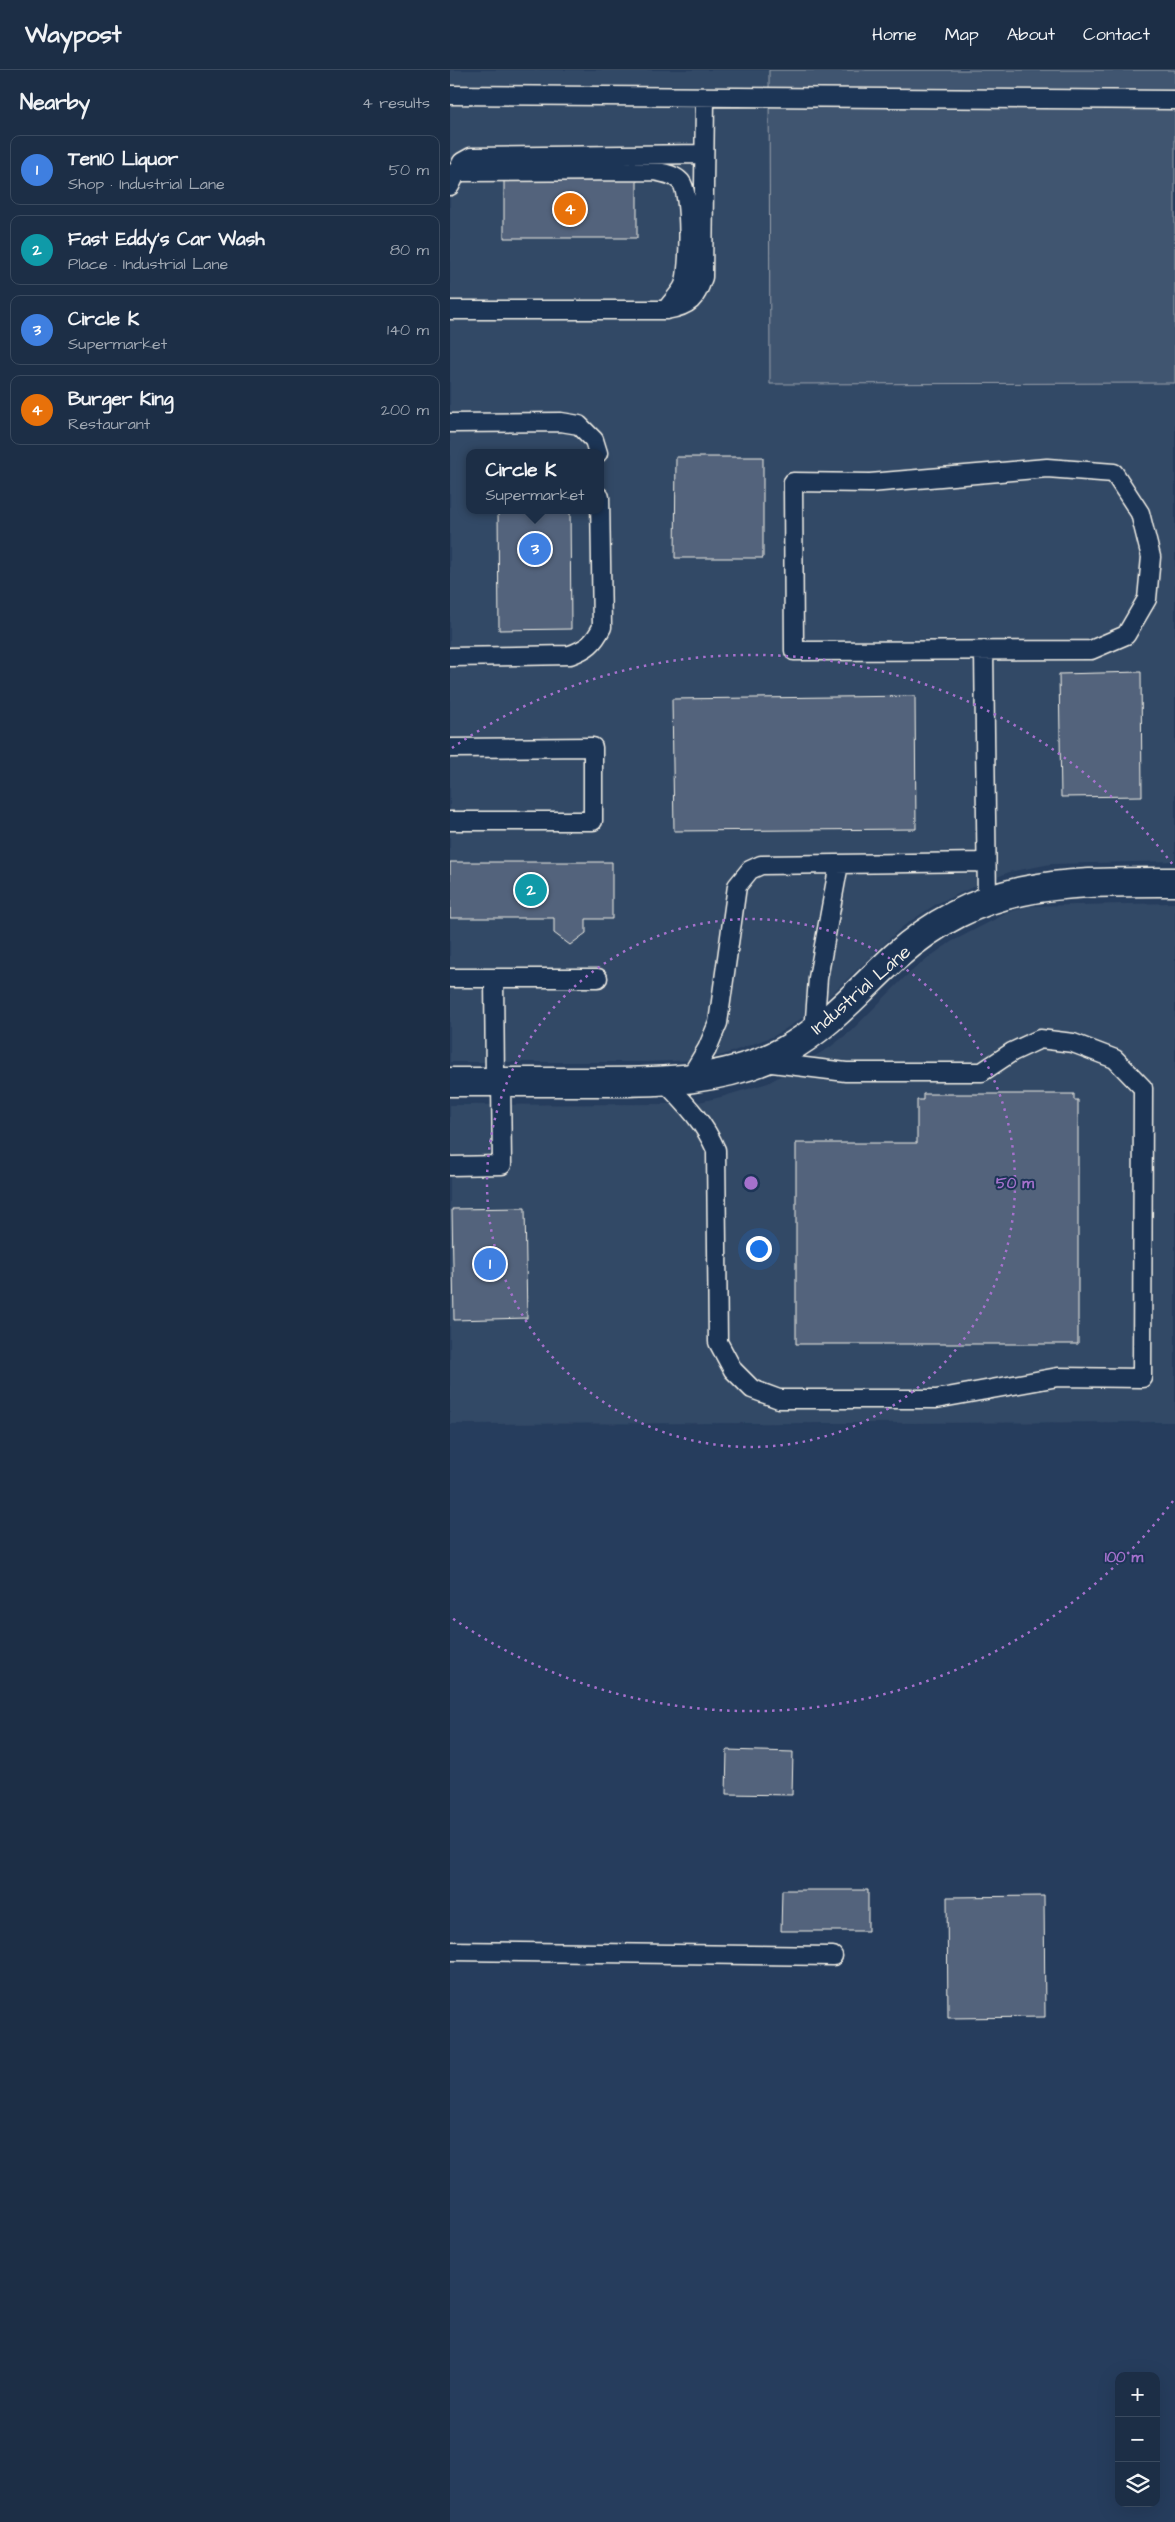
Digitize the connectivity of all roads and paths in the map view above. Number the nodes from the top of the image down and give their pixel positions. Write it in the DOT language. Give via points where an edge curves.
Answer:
graph roads {
  1 [pos="450,95"];
  2 [pos="705,97"];
  3 [pos="1175,100"];
  4 [pos="704,154"];
  5 [pos="453,179"];
  6 [pos="450,310"];
  7 [pos="666,310"];
  8 [pos="450,423"];
  9 [pos="597,449"];
  10 [pos="600,514"];
  11 [pos="984,650"];
  12 [pos="450,656"];
  13 [pos="450,748"];
  14 [pos="450,821"];
  15 [pos="986,862"];
  16 [pos="839,864"];
  17 [pos="1175,882"];
  18 [pos="987,900"];
  19 [pos="450,978"];
  20 [pos="494,978"];
  21 [pos="598,978"];
  22 [pos="814,1032"];
  23 [pos="757,1062"];
  24 [pos="676,1080"];
  25 [pos="450,1082"];
  26 [pos="498,1082"];
  27 [pos="450,1166"];
  28 [pos="450,1951"];
  29 [pos="833,1956"];
  1 -- 2 [label="lane"];
  2 -- 3 [label="lane"];
  2 -- 4 [label="lane"];
  4 -- 5 [label="lane" via="471,157 462,162"];
  4 -- 7 [label="lane" via="703,277 693,299 681,307"];
  5 -- 7 [label="lane" via="653,171 668,174 681,182 687,196 688,269 684,286"];
  6 -- 7 [label="lane"];
  8 -- 9 [label="lane" via="561,422 579,425 594,440"];
  10 -- 12 [label="lane" via="602,627 586,650 570,655"];
  11 -- 11 [label="lane" via="794,651 793,482 870,482 1047,468 1114,472 1140,513 1151,557 1147,599 1126,636 1091,650"];
  11 -- 15 [label="lane"];
  13 -- 14 [label="lane" via="593,747 593,821"];
  15 -- 16 [label="lane"];
  15 -- 18 [label="lane"];
  16 -- 22 [label="lane" via="818,978"];
  16 -- 24 [label="lane" via="761,865 750,870 737,886 718,1023 707,1049"];
  17 -- 18 [label="street, Industrial Lane" via="1088,882 1025,889"];
  18 -- 22 [label="street, Industrial Lane" via="928,930 894,957 854,998"];
  19 -- 20 [label="lane"];
  20 -- 21 [label="lane"];
  20 -- 26 [label="lane"];
  22 -- 23 [label="street, Industrial Lane"];
  23 -- 24 [label="street, Industrial Lane" via="725,1072"];
  23 -- 24 [label="lane" via="846,1072 982,1072 1012,1052 1040,1039 1073,1044 1115,1059 1143,1088 1142,1378 1058,1377 936,1399 779,1399 752,1389 734,1370 718,1342 716,1150"];
  24 -- 26 [label="street, Industrial Lane"];
  25 -- 26 [label="street, Industrial Lane"];
  26 -- 27 [label="lane" via="502,1165"];
  28 -- 29 [label="lane"];
}
